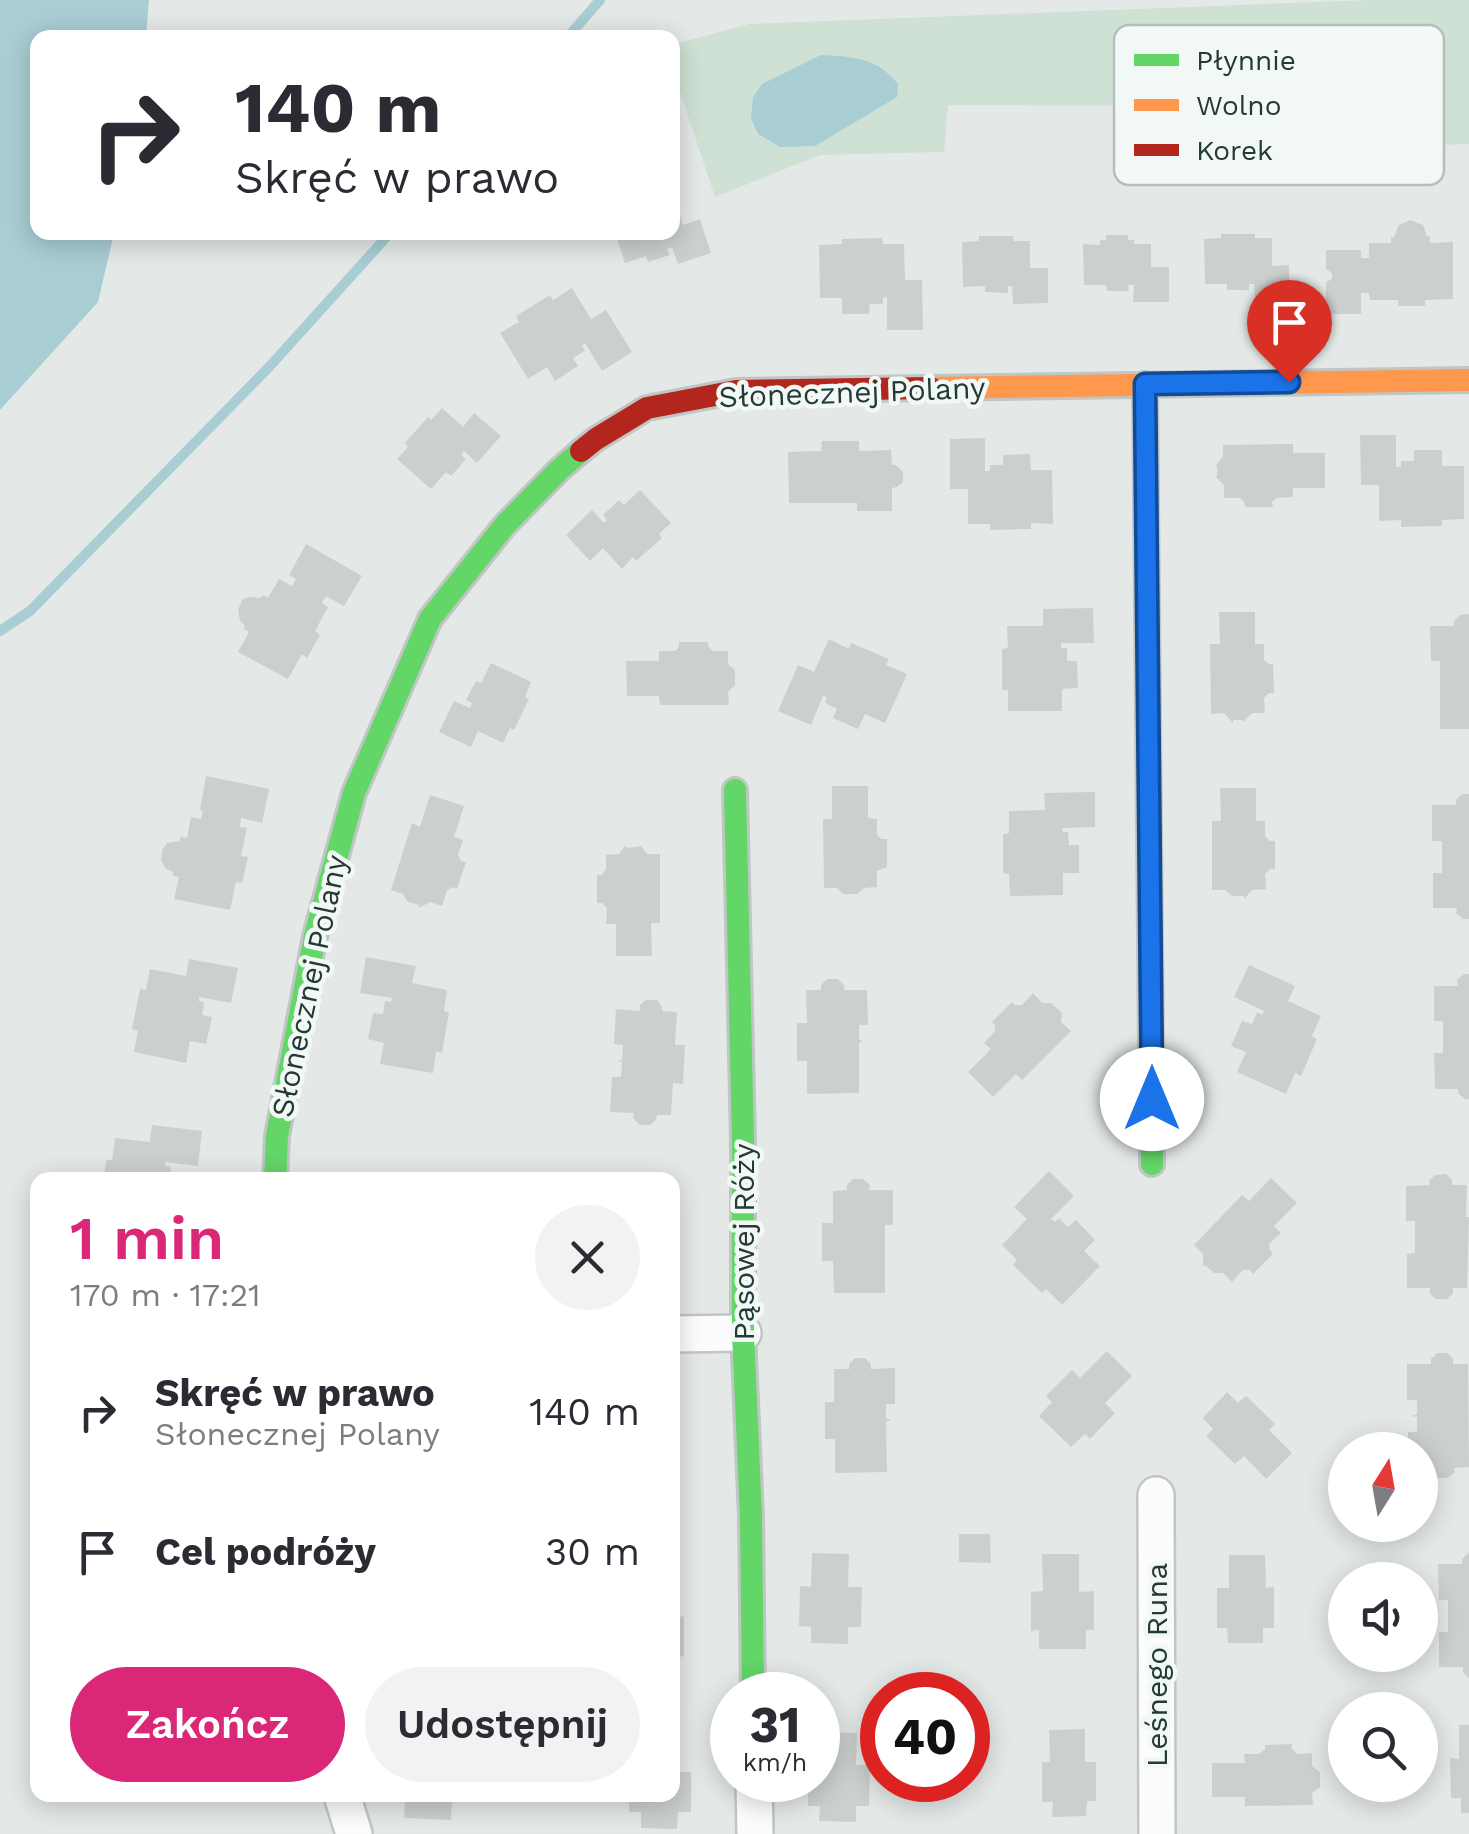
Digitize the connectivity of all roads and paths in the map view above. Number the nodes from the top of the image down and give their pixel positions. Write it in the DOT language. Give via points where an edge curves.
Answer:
graph roads {
  1 [pos="1469,380"];
  2 [pos="1145,384"];
  3 [pos="735,790"];
  4 [pos="1152,1164"];
  5 [pos="275,1172"];
  6 [pos="743,1333"];
  7 [pos="680,1334"];
  8 [pos="1156,1495"];
  9 [pos="753,1672"];
  10 [pos="344,1802"];
  11 [pos="754,1802"];
  12 [pos="354,1834"];
  13 [pos="755,1834"];
  14 [pos="1157,1834"];
  1 -- 2 [label="street, Słonecznej Polany"];
  2 -- 4 [label="street"];
  2 -- 5 [label="street, Słonecznej Polany" via="719,394 647,408 559,470 505,525 430,620 354,793 315,936"];
  3 -- 6 [label="street, Pąsowej Róży"];
  6 -- 7 [label="street"];
  6 -- 9 [label="street, Pąsowej Róży"];
  8 -- 14 [label="street, Leśnego Runa"];
  10 -- 12 [label="street"];
  11 -- 13 [label="street"];
}
